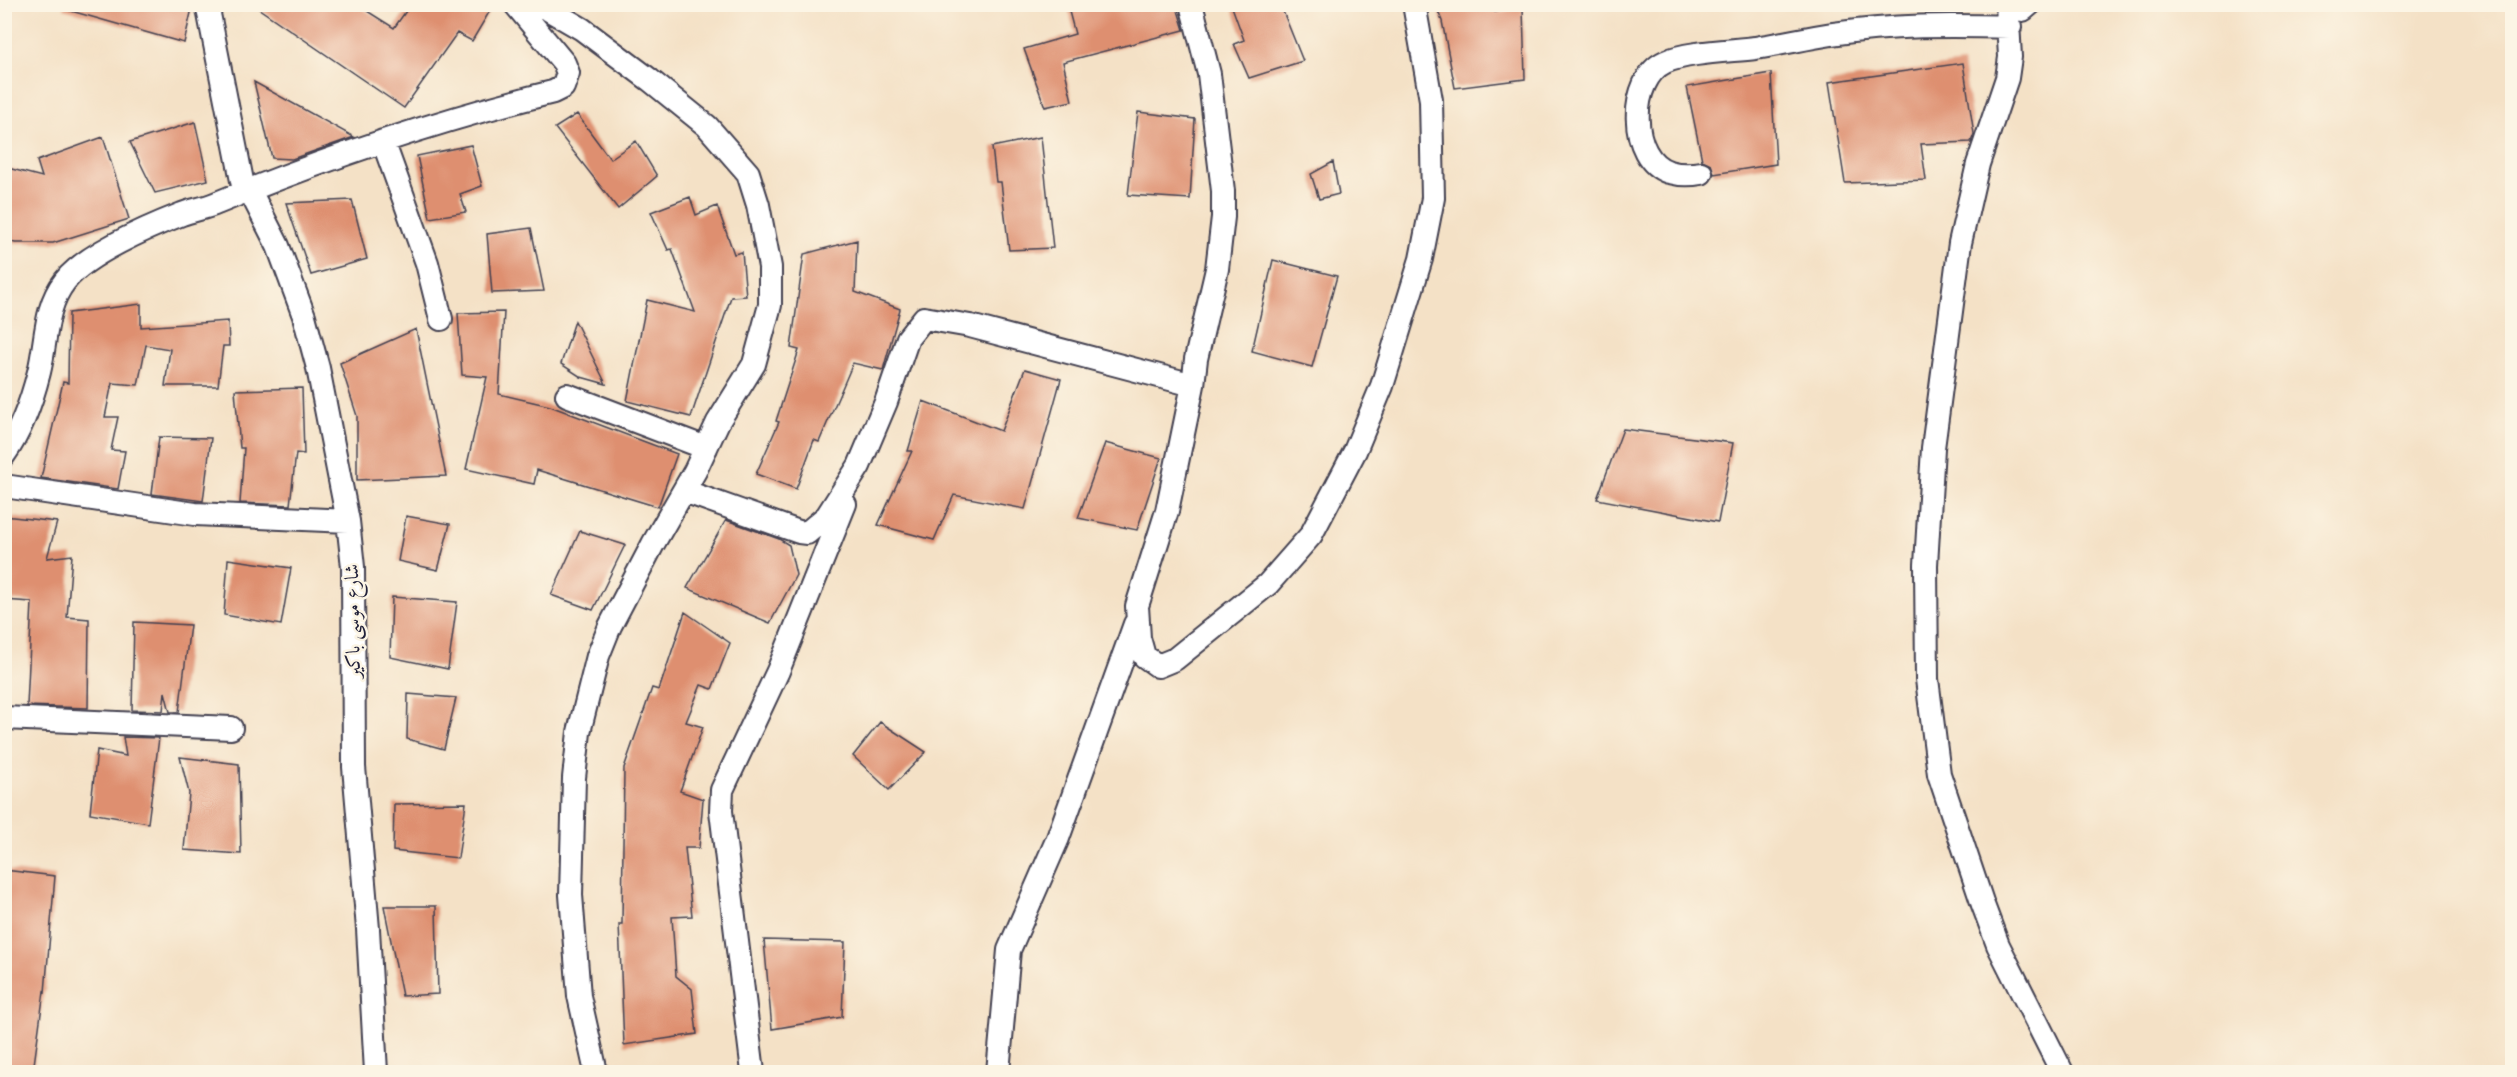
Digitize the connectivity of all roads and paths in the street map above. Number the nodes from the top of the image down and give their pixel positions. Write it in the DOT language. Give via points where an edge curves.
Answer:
graph roads {
  1 [pos="207,4"];
  2 [pos="515,4"];
  3 [pos="538,4"];
  4 [pos="1191,4"];
  5 [pos="1414,4"];
  6 [pos="2030,4"];
  7 [pos="2008,13"];
  8 [pos="383,141"];
  9 [pos="1701,173"];
  10 [pos="244,191"];
  11 [pos="441,320"];
  12 [pos="1193,385"];
  13 [pos="567,395"];
  14 [pos="706,448"];
  15 [pos="4,455"];
  16 [pos="859,466"];
  17 [pos="4,486"];
  18 [pos="684,491"];
  19 [pos="348,521"];
  20 [pos="1137,619"];
  21 [pos="4,718"];
  22 [pos="231,728"];
  23 [pos="375,1072"];
  24 [pos="596,1072"];
  25 [pos="753,1072"];
  26 [pos="998,1072"];
  27 [pos="2062,1072"];
  1 -- 10 [label="street"];
  2 -- 8 [label="street" via="564,63 568,74 563,87"];
  3 -- 14 [label="street" via="582,29 650,80 707,126 748,173 770,267 770,304 754,363"];
  4 -- 12 [label="street" via="1209,74 1223,191 1217,268"];
  5 -- 20 [label="street" via="1431,100 1433,198 1421,259 1401,326 1355,451 1321,520 1298,551 1268,584 1175,660 1158,666 1144,656"];
  6 -- 7 [label="street"];
  7 -- 9 [label="street" via="1831,34 1665,62 1650,74 1641,93 1637,114 1643,146 1667,172"];
  7 -- 27 [label="street" via="2007,78 1978,164 1960,243 1933,448 1926,565 1926,679 1940,774 1979,894 1998,945"];
  8 -- 10 [label="street"];
  8 -- 11 [label="street" via="427,263"];
  10 -- 15 [label="street" via="131,237 78,266 53,299 39,372 16,439"];
  10 -- 19 [label="street, شارع موسى باكير" via="250,191 269,226 304,316"];
  12 -- 16 [label="street" via="970,326 924,318 908,338"];
  12 -- 20 [label="street" via="1167,511"];
  13 -- 14 [label="street"];
  14 -- 18 [label="street"];
  16 -- 18 [label="street" via="827,516 807,533"];
  16 -- 25 [label="street" via="778,671 722,790 721,811"];
  17 -- 19 [label="street" via="195,514"];
  18 -- 24 [label="street" via="610,626 598,656 579,732 571,895 579,996"];
  19 -- 23 [label="street, شارع موسى باكير" via="353,567 354,767"];
  20 -- 26 [label="street" via="1058,837 1009,950"];
  21 -- 22 [label="street"];
}
